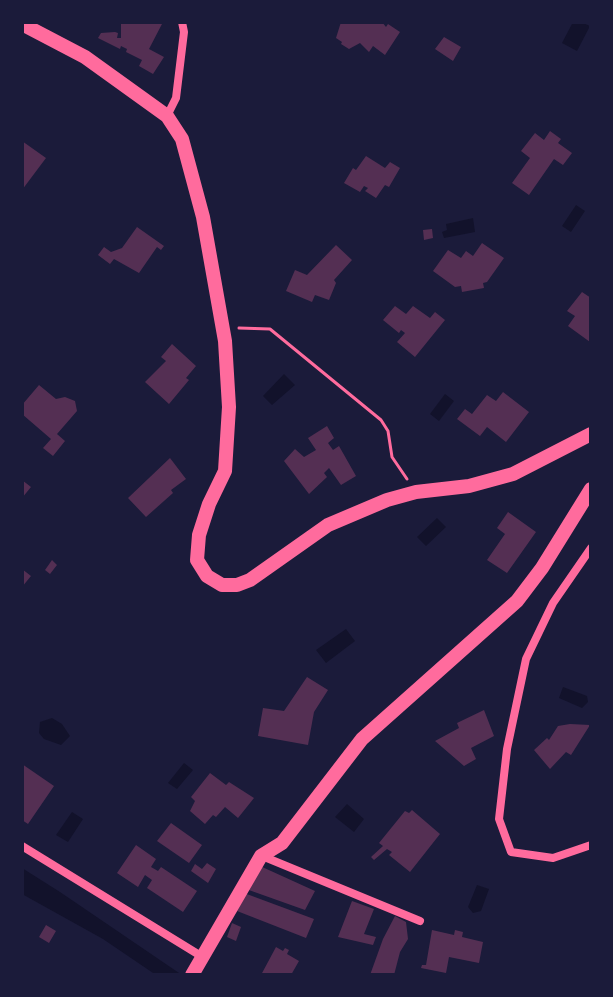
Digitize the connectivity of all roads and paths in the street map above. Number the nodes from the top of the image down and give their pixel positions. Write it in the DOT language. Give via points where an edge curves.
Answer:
graph roads {
  1 [pos="182,22"];
  2 [pos="22,24"];
  3 [pos="167,116"];
  4 [pos="224,327"];
  5 [pos="591,434"];
  6 [pos="591,489"];
  7 [pos="416,492"];
  8 [pos="591,548"];
  9 [pos="591,845"];
  10 [pos="22,846"];
  11 [pos="261,856"];
  12 [pos="420,921"];
  13 [pos="197,966"];
  1 -- 3 [label="street" via="176,98"];
  2 -- 3 [label="street" via="85,57"];
  3 -- 4 [label="street" via="182,139"];
  4 -- 7 [label="path" via="270,329 381,420 392,457"];
  4 -- 7 [label="street" via="229,407 225,471 199,535 197,560 207,576 222,585 250,580 328,525"];
  5 -- 7 [label="street" via="513,474"];
  6 -- 11 [label="street" via="517,601 362,739 282,843"];
  8 -- 9 [label="street" via="553,603 526,659 499,819 511,852 553,858"];
  10 -- 13 [label="street"];
  11 -- 12 [label="street"];
  11 -- 13 [label="street"];
}
